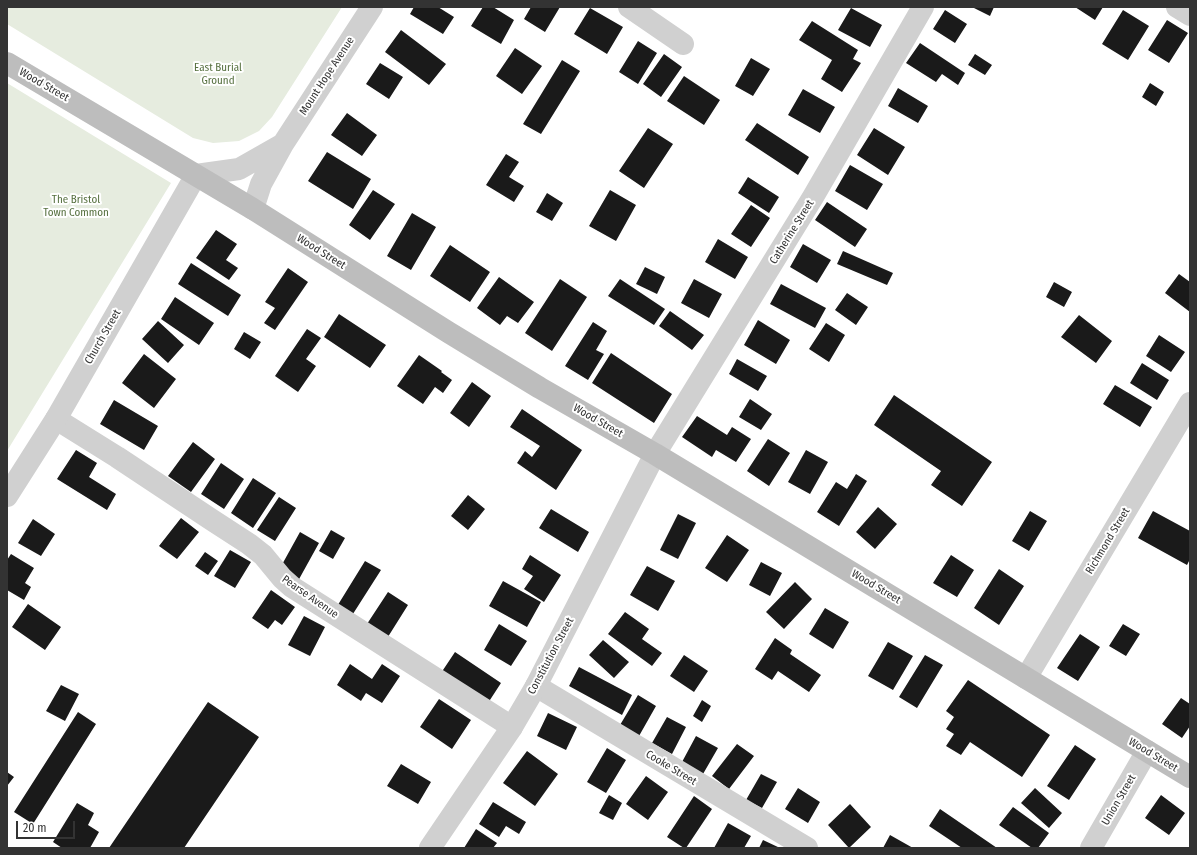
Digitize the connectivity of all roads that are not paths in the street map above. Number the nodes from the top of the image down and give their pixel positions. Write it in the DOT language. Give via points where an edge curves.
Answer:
graph roads {
  1 [pos="372,7"];
  2 [pos="629,7"];
  3 [pos="923,7"];
  4 [pos="1177,7"];
  5 [pos="1190,15"];
  6 [pos="683,44"];
  7 [pos="7,63"];
  8 [pos="283,144"];
  9 [pos="196,175"];
  10 [pos="253,209"];
  11 [pos="1190,403"];
  12 [pos="56,418"];
  13 [pos="655,454"];
  14 [pos="7,496"];
  15 [pos="1026,678"];
  16 [pos="536,686"];
  17 [pos="512,727"];
  18 [pos="1147,751"];
  19 [pos="1190,777"];
  20 [pos="430,848"];
  21 [pos="807,848"];
  22 [pos="1091,848"];
  1 -- 8 [label="street, Mount Hope Avenue"];
  2 -- 6 [label="street"];
  3 -- 13 [label="street, Catherine Street" via="813,198"];
  4 -- 5 [label="street"];
  7 -- 9 [label="main road, Wood Street"];
  8 -- 9 [label="street, Mount Hope Avenue" via="238,169"];
  8 -- 10 [label="street, Mount Hope Avenue" via="261,184"];
  9 -- 10 [label="main road, Wood Street"];
  9 -- 12 [label="street, Church Street"];
  10 -- 13 [label="main road, Wood Street" via="448,332"];
  11 -- 15 [label="street, Richmond Street"];
  12 -- 14 [label="street, Church Street"];
  12 -- 17 [label="street, Pearse Avenue" via="249,544 292,587"];
  13 -- 15 [label="main road, Wood Street"];
  13 -- 16 [label="street, Constitution Street"];
  15 -- 18 [label="main road, Wood Street"];
  16 -- 17 [label="street, Constitution Street"];
  16 -- 21 [label="street, Cooke Street"];
  17 -- 20 [label="street, Constitution Street"];
  18 -- 19 [label="main road, Wood Street"];
  18 -- 22 [label="street, Union Street"];
}
